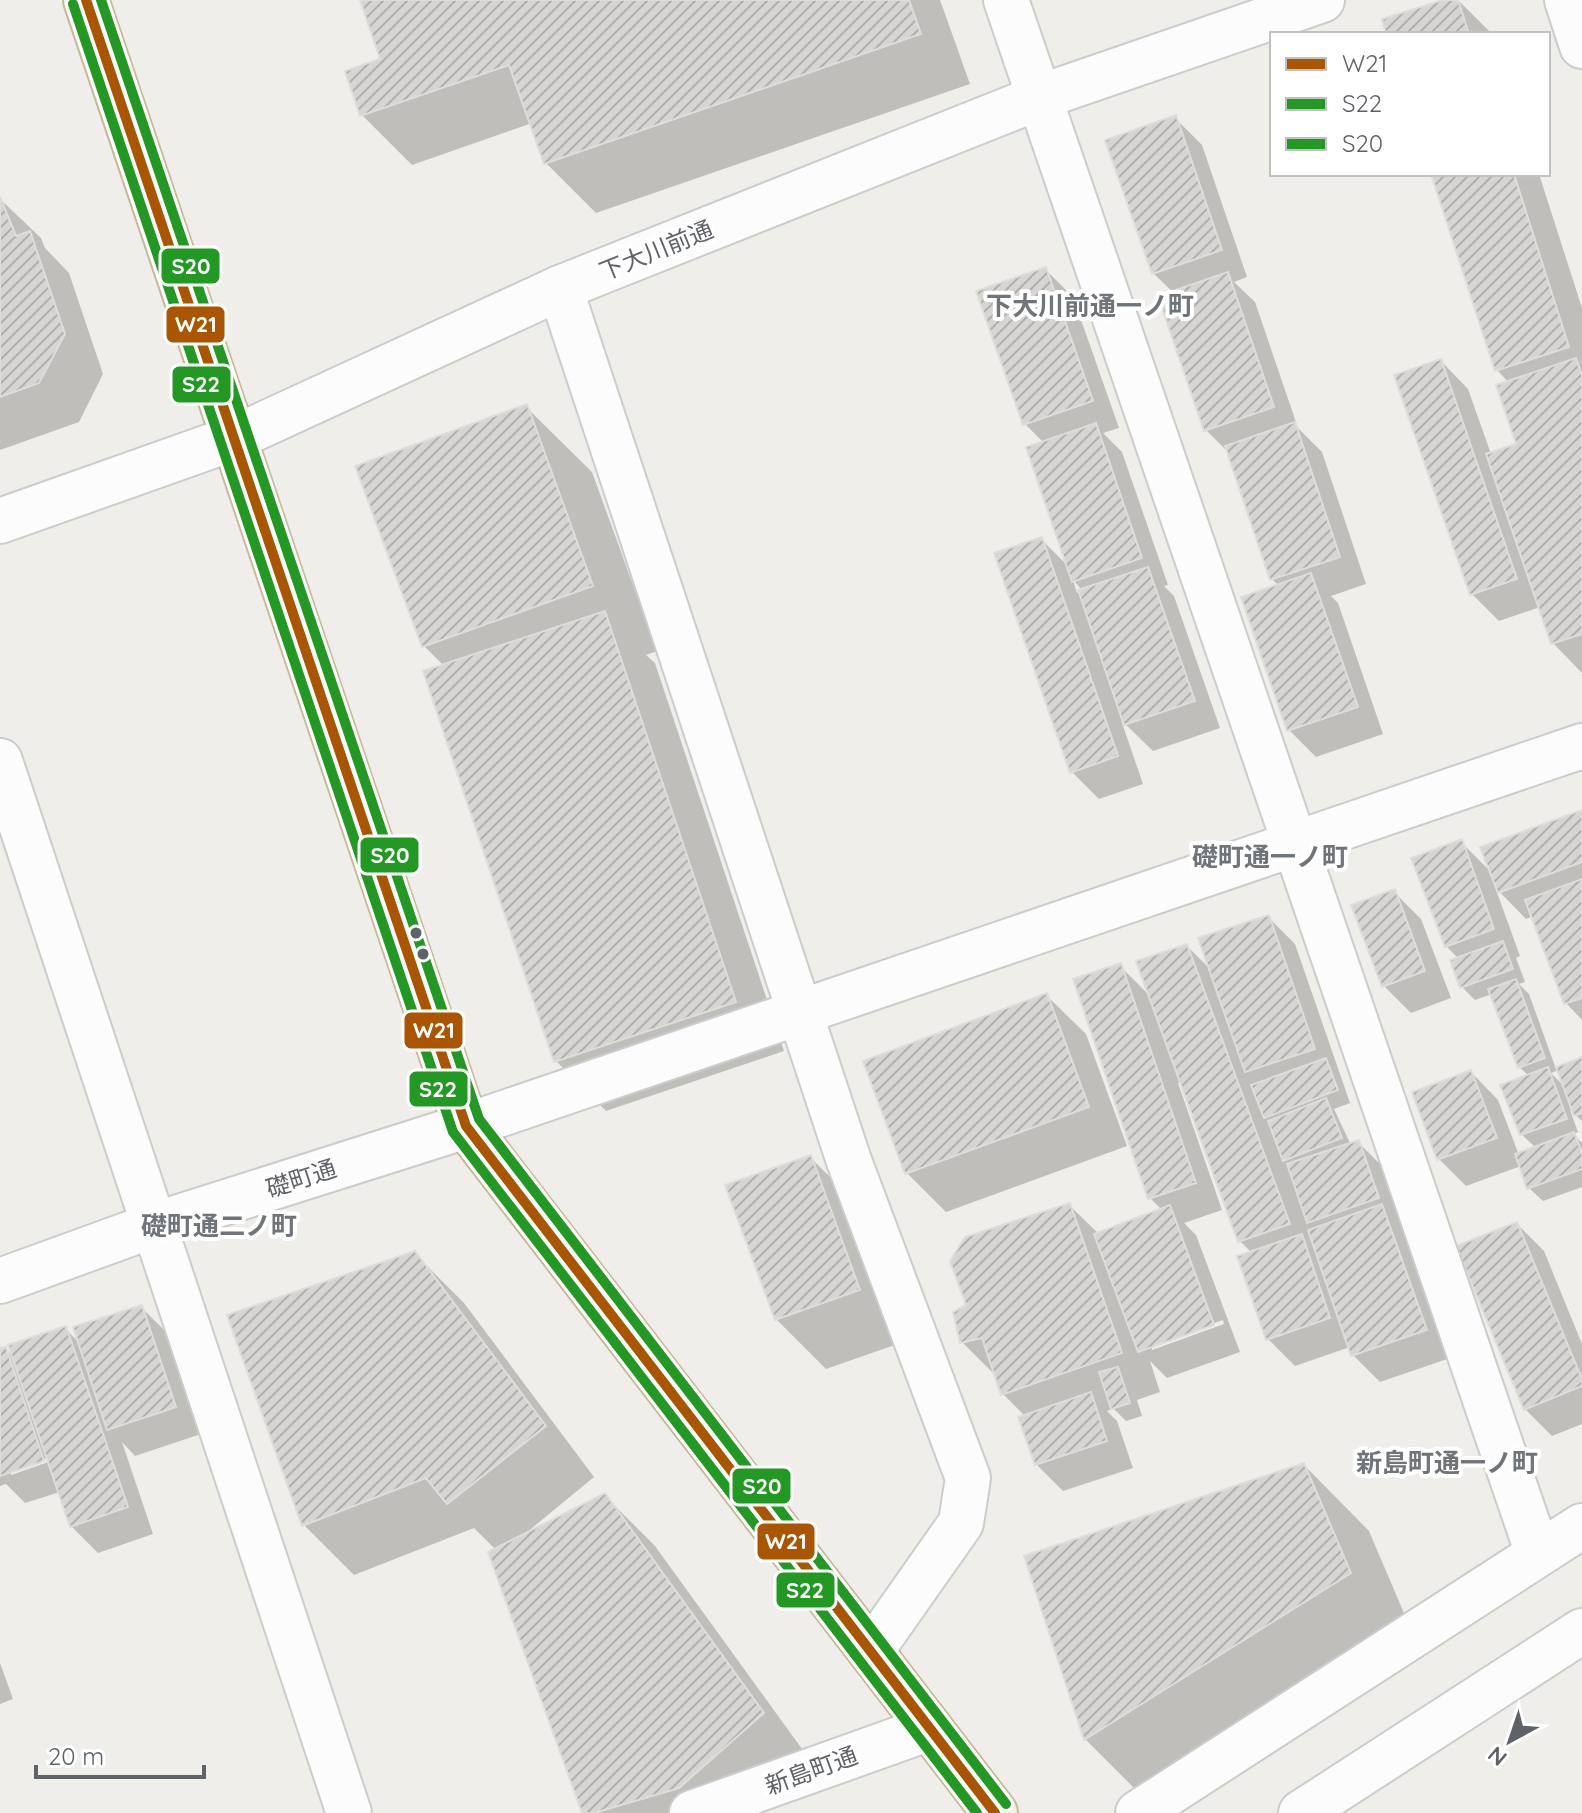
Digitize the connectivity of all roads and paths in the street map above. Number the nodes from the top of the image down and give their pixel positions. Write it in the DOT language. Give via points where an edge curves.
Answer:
graph roads {
  1 [pos="86,0"];
  2 [pos="1006,0"];
  3 [pos="1322,0"];
  4 [pos="1567,0"];
  5 [pos="1582,46"];
  6 [pos="1040,97"];
  7 [pos="560,288"];
  8 [pos="234,438"];
  9 [pos="0,521"];
  10 [pos="1582,746"];
  11 [pos="0,761"];
  12 [pos="1295,843"];
  13 [pos="799,1012"];
  14 [pos="466,1126"];
  15 [pos="154,1225"];
  16 [pos="0,1281"];
  17 [pos="1582,1526"];
  18 [pos="1538,1554"];
  19 [pos="1582,1631"];
  20 [pos="871,1651"];
  21 [pos="930,1728"];
  22 [pos="349,1813"];
  23 [pos="692,1813"];
  24 [pos="995,1813"];
  25 [pos="1138,1813"];
  26 [pos="1301,1813"];
  1 -- 8 [label="highway"];
  2 -- 6 [label="street"];
  3 -- 6 [label="street, 下大川前通"];
  4 -- 5 [label="street"];
  6 -- 7 [label="street, 下大川前通"];
  6 -- 12 [label="street"];
  7 -- 8 [label="street, 下大川前通"];
  7 -- 13 [label="street"];
  8 -- 9 [label="street, 下大川前通"];
  8 -- 14 [label="highway"];
  10 -- 12 [label="street, 礎町通"];
  11 -- 15 [label="street"];
  12 -- 13 [label="street, 礎町通"];
  12 -- 18 [label="street"];
  13 -- 14 [label="street, 礎町通"];
  13 -- 20 [label="street" via="968,1478 961,1523"];
  14 -- 15 [label="street, 礎町通"];
  14 -- 20 [label="highway"];
  15 -- 16 [label="street, 礎町通"];
  15 -- 22 [label="street"];
  17 -- 18 [label="street"];
  18 -- 25 [label="street"];
  19 -- 26 [label="street"];
  20 -- 21 [label="highway"];
  21 -- 23 [label="street, 新島町通"];
  21 -- 24 [label="highway"];
}
